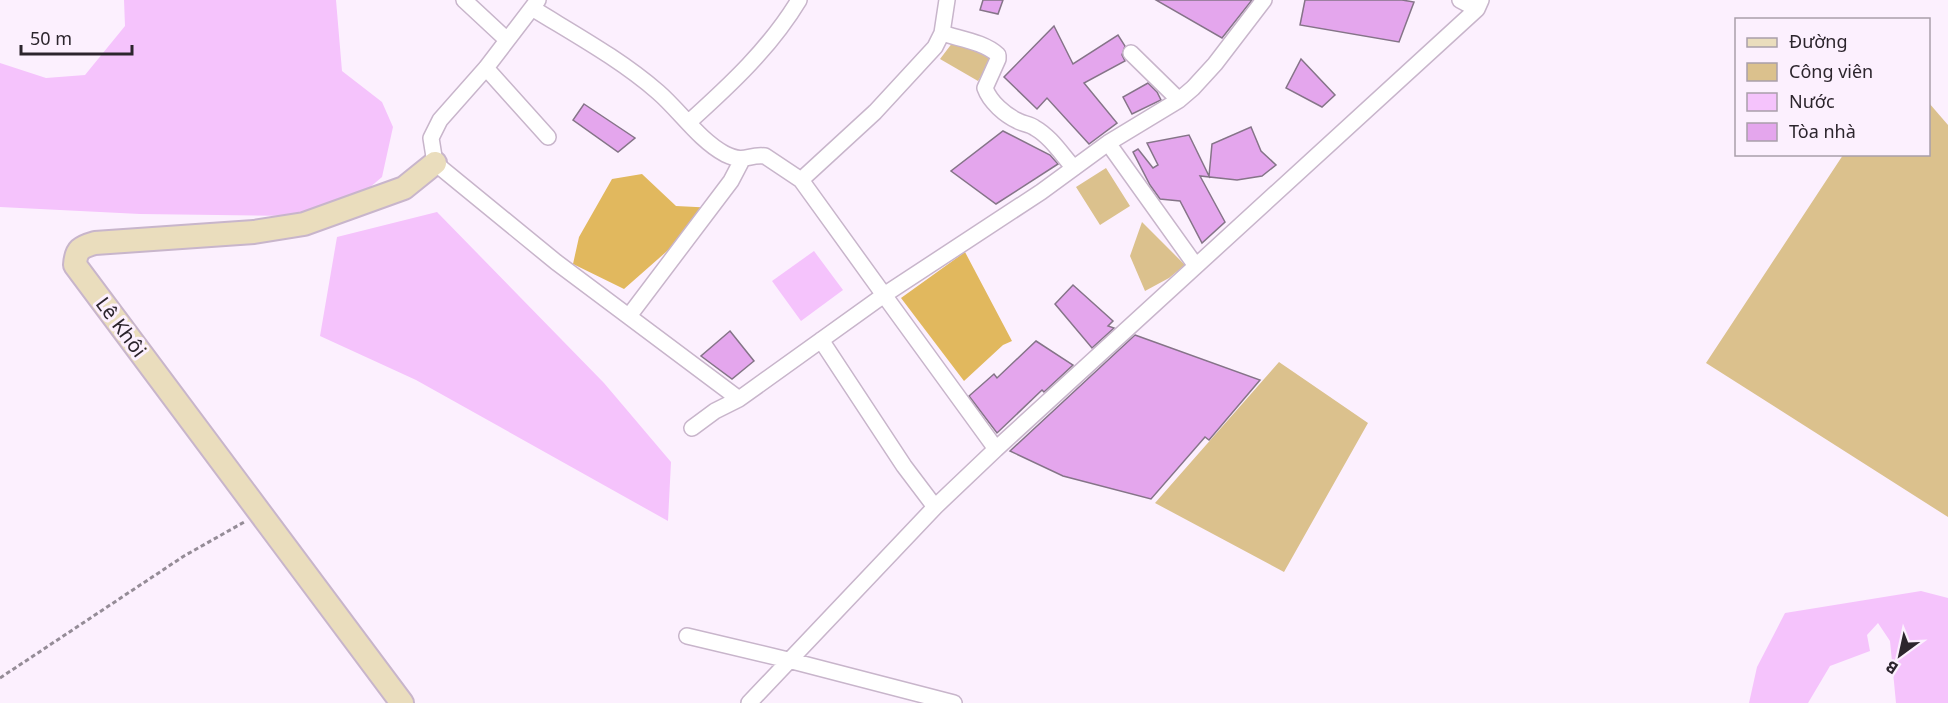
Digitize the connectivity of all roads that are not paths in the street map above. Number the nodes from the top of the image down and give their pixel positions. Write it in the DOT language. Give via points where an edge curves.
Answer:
graph roads {
  1 [pos="464,0"];
  2 [pos="799,0"];
  3 [pos="947,0"];
  4 [pos="1264,0"];
  5 [pos="1460,0"];
  6 [pos="535,4"];
  7 [pos="1479,4"];
  8 [pos="942,33"];
  9 [pos="507,40"];
  10 [pos="1131,53"];
  11 [pos="486,68"];
  12 [pos="1179,100"];
  13 [pos="689,122"];
  14 [pos="548,137"];
  15 [pos="1108,143"];
  16 [pos="742,160"];
  17 [pos="435,163"];
  18 [pos="1074,168"];
  19 [pos="801,180"];
  20 [pos="1196,266"];
  21 [pos="884,295"];
  22 [pos="629,316"];
  23 [pos="821,340"];
  24 [pos="739,399"];
  25 [pos="692,428"];
  26 [pos="996,448"];
  27 [pos="935,507"];
  28 [pos="687,636"];
  29 [pos="788,660"];
  30 [pos="402,703"];
  31 [pos="749,703"];
  32 [pos="954,703"];
  1 -- 9 [label="street"];
  2 -- 13 [label="street" via="764,48"];
  3 -- 8 [label="street"];
  4 -- 12 [label="street" via="1215,64"];
  5 -- 7 [label="street"];
  6 -- 9 [label="street"];
  6 -- 13 [label="street" via="626,68"];
  7 -- 20 [label="street"];
  8 -- 18 [label="street" via="998,55 985,88 987,94 1014,119 1047,137"];
  8 -- 19 [label="street" via="907,79"];
  9 -- 11 [label="street"];
  10 -- 12 [label="street"];
  11 -- 14 [label="street"];
  11 -- 17 [label="street" via="440,120 431,138"];
  12 -- 15 [label="street"];
  13 -- 16 [label="street" via="724,153"];
  15 -- 18 [label="street"];
  15 -- 20 [label="street"];
  16 -- 19 [label="street" via="765,156"];
  16 -- 22 [label="street" via="731,181"];
  17 -- 22 [label="street"];
  17 -- 30 [label="street, Lê Khôi" via="404,188 304,224 254,232 95,243 80,248 75,265"];
  18 -- 21 [label="street"];
  19 -- 21 [label="street"];
  20 -- 26 [label="street"];
  21 -- 23 [label="street"];
  21 -- 26 [label="street"];
  22 -- 24 [label="street"];
  23 -- 24 [label="street"];
  23 -- 27 [label="street"];
  24 -- 25 [label="street"];
  26 -- 27 [label="street"];
  27 -- 29 [label="street"];
  28 -- 29 [label="street"];
  29 -- 31 [label="street"];
  29 -- 32 [label="street"];
}
